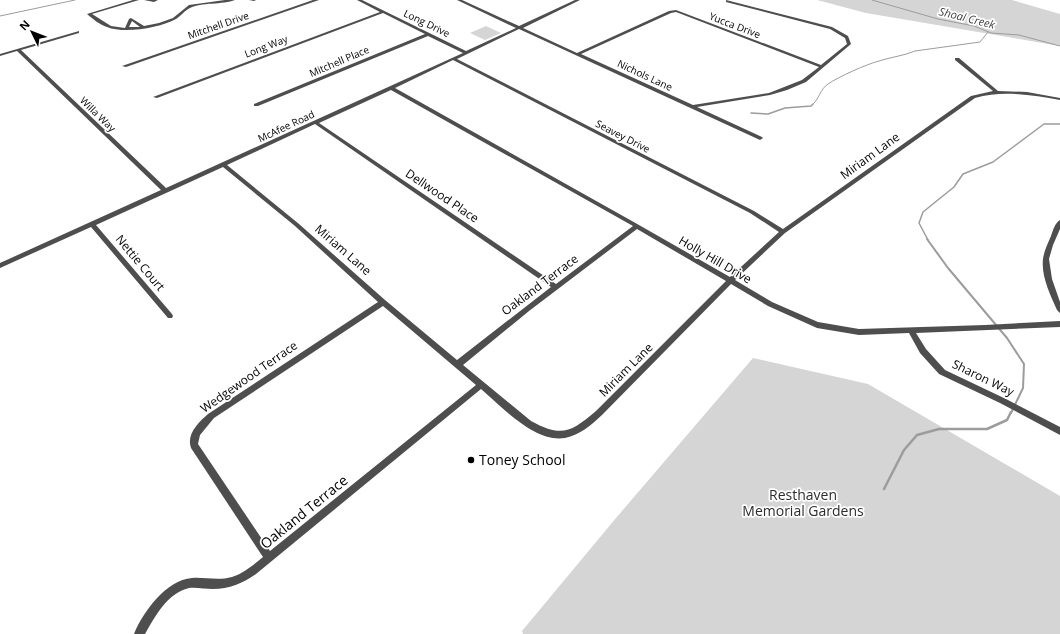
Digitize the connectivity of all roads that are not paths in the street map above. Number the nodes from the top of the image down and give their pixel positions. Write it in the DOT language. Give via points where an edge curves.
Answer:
graph roads {
  1 [pos="137,0"];
  2 [pos="146,0"];
  3 [pos="156,0"];
  4 [pos="233,0"];
  5 [pos="317,0"];
  6 [pos="358,0"];
  7 [pos="459,0"];
  8 [pos="565,0"];
  9 [pos="578,0"];
  10 [pos="728,1"];
  11 [pos="572,3"];
  12 [pos="382,12"];
  13 [pos="143,27"];
  14 [pos="522,27"];
  15 [pos="126,29"];
  16 [pos="78,32"];
  17 [pos="429,34"];
  18 [pos="18,50"];
  19 [pos="467,53"];
  20 [pos="578,54"];
  21 [pos="0,55"];
  22 [pos="957,58"];
  23 [pos="454,59"];
  24 [pos="124,66"];
  25 [pos="821,66"];
  26 [pos="391,88"];
  27 [pos="996,92"];
  28 [pos="155,97"];
  29 [pos="1060,99"];
  30 [pos="256,105"];
  31 [pos="690,107"];
  32 [pos="315,122"];
  33 [pos="760,138"];
  34 [pos="223,164"];
  35 [pos="165,191"];
  36 [pos="1060,222"];
  37 [pos="92,224"];
  38 [pos="637,226"];
  39 [pos="783,232"];
  40 [pos="0,266"];
  41 [pos="729,282"];
  42 [pos="556,288"];
  43 [pos="383,302"];
  44 [pos="1060,310"];
  45 [pos="170,316"];
  46 [pos="1060,324"];
  47 [pos="911,331"];
  48 [pos="458,364"];
  49 [pos="481,385"];
  50 [pos="1060,431"];
  51 [pos="269,558"];
  52 [pos="139,634"];
  1 -- 15 [label="street" via="89,14 109,27"];
  2 -- 3 [label="street"];
  4 -- 13 [label="street" via="190,6 175,18"];
  5 -- 24 [label="street, Mitchell Drive"];
  6 -- 12 [label="street, Long Drive"];
  7 -- 14 [label="street, Nichols Lane"];
  8 -- 11 [label="street"];
  9 -- 11 [label="street, McAfee Road"];
  10 -- 25 [label="street" via="832,28 847,36 849,44"];
  11 -- 14 [label="street, McAfee Road"];
  12 -- 17 [label="street, Long Drive"];
  12 -- 28 [label="street, Long Way"];
  13 -- 15 [label="street"];
  13 -- 15 [label="street" via="131,19"];
  14 -- 19 [label="street, McAfee Road"];
  14 -- 20 [label="street, Nichols Lane"];
  16 -- 18 [label="street"];
  17 -- 19 [label="street, Long Drive"];
  17 -- 30 [label="street, Mitchell Place"];
  18 -- 21 [label="street"];
  18 -- 35 [label="street, Willa Way"];
  19 -- 23 [label="street, McAfee Road"];
  20 -- 25 [label="street, Yucca Drive" via="676,11"];
  20 -- 31 [label="street, Nichols Lane"];
  22 -- 27 [label="street"];
  23 -- 26 [label="street, McAfee Road"];
  23 -- 39 [label="street, Seavey Drive" via="752,212"];
  25 -- 31 [label="street" via="804,81 770,94"];
  26 -- 32 [label="street, McAfee Road"];
  26 -- 38 [label="street, Holly Hill Drive"];
  27 -- 29 [label="street, Miriam Lane" via="1023,92"];
  27 -- 39 [label="street, Miriam Lane" via="973,97"];
  31 -- 33 [label="street, Nichols Lane"];
  32 -- 34 [label="street, McAfee Road"];
  32 -- 42 [label="street, Dellwood Place"];
  34 -- 35 [label="street, McAfee Road"];
  34 -- 43 [label="street, Miriam Lane" via="297,225"];
  35 -- 37 [label="street, McAfee Road"];
  36 -- 44 [label="street" via="1046,259 1047,272"];
  37 -- 40 [label="street, McAfee Road"];
  37 -- 45 [label="street, Nettie Court"];
  38 -- 41 [label="street, Holly Hill Drive"];
  38 -- 42 [label="street, Oakland Terrace"];
  39 -- 41 [label="street, Miriam Lane"];
  41 -- 47 [label="street, Holly Hill Drive" via="817,325 858,332"];
  41 -- 49 [label="street, Miriam Lane" via="599,413 569,434 554,435 540,432"];
  42 -- 48 [label="street, Oakland Terrace"];
  43 -- 48 [label="street, Miriam Lane"];
  43 -- 51 [label="street, Wedgewood Terrace" via="211,416 194,438 194,446"];
  46 -- 47 [label="street, Holly Hill Drive"];
  47 -- 50 [label="street, Sharon Way" via="923,351 942,372"];
  48 -- 49 [label="street, Miriam Lane"];
  49 -- 51 [label="street, Oakland Terrace"];
  51 -- 52 [label="street, Oakland Terrace" via="237,581 223,585 188,583 176,588 164,598"];
}
